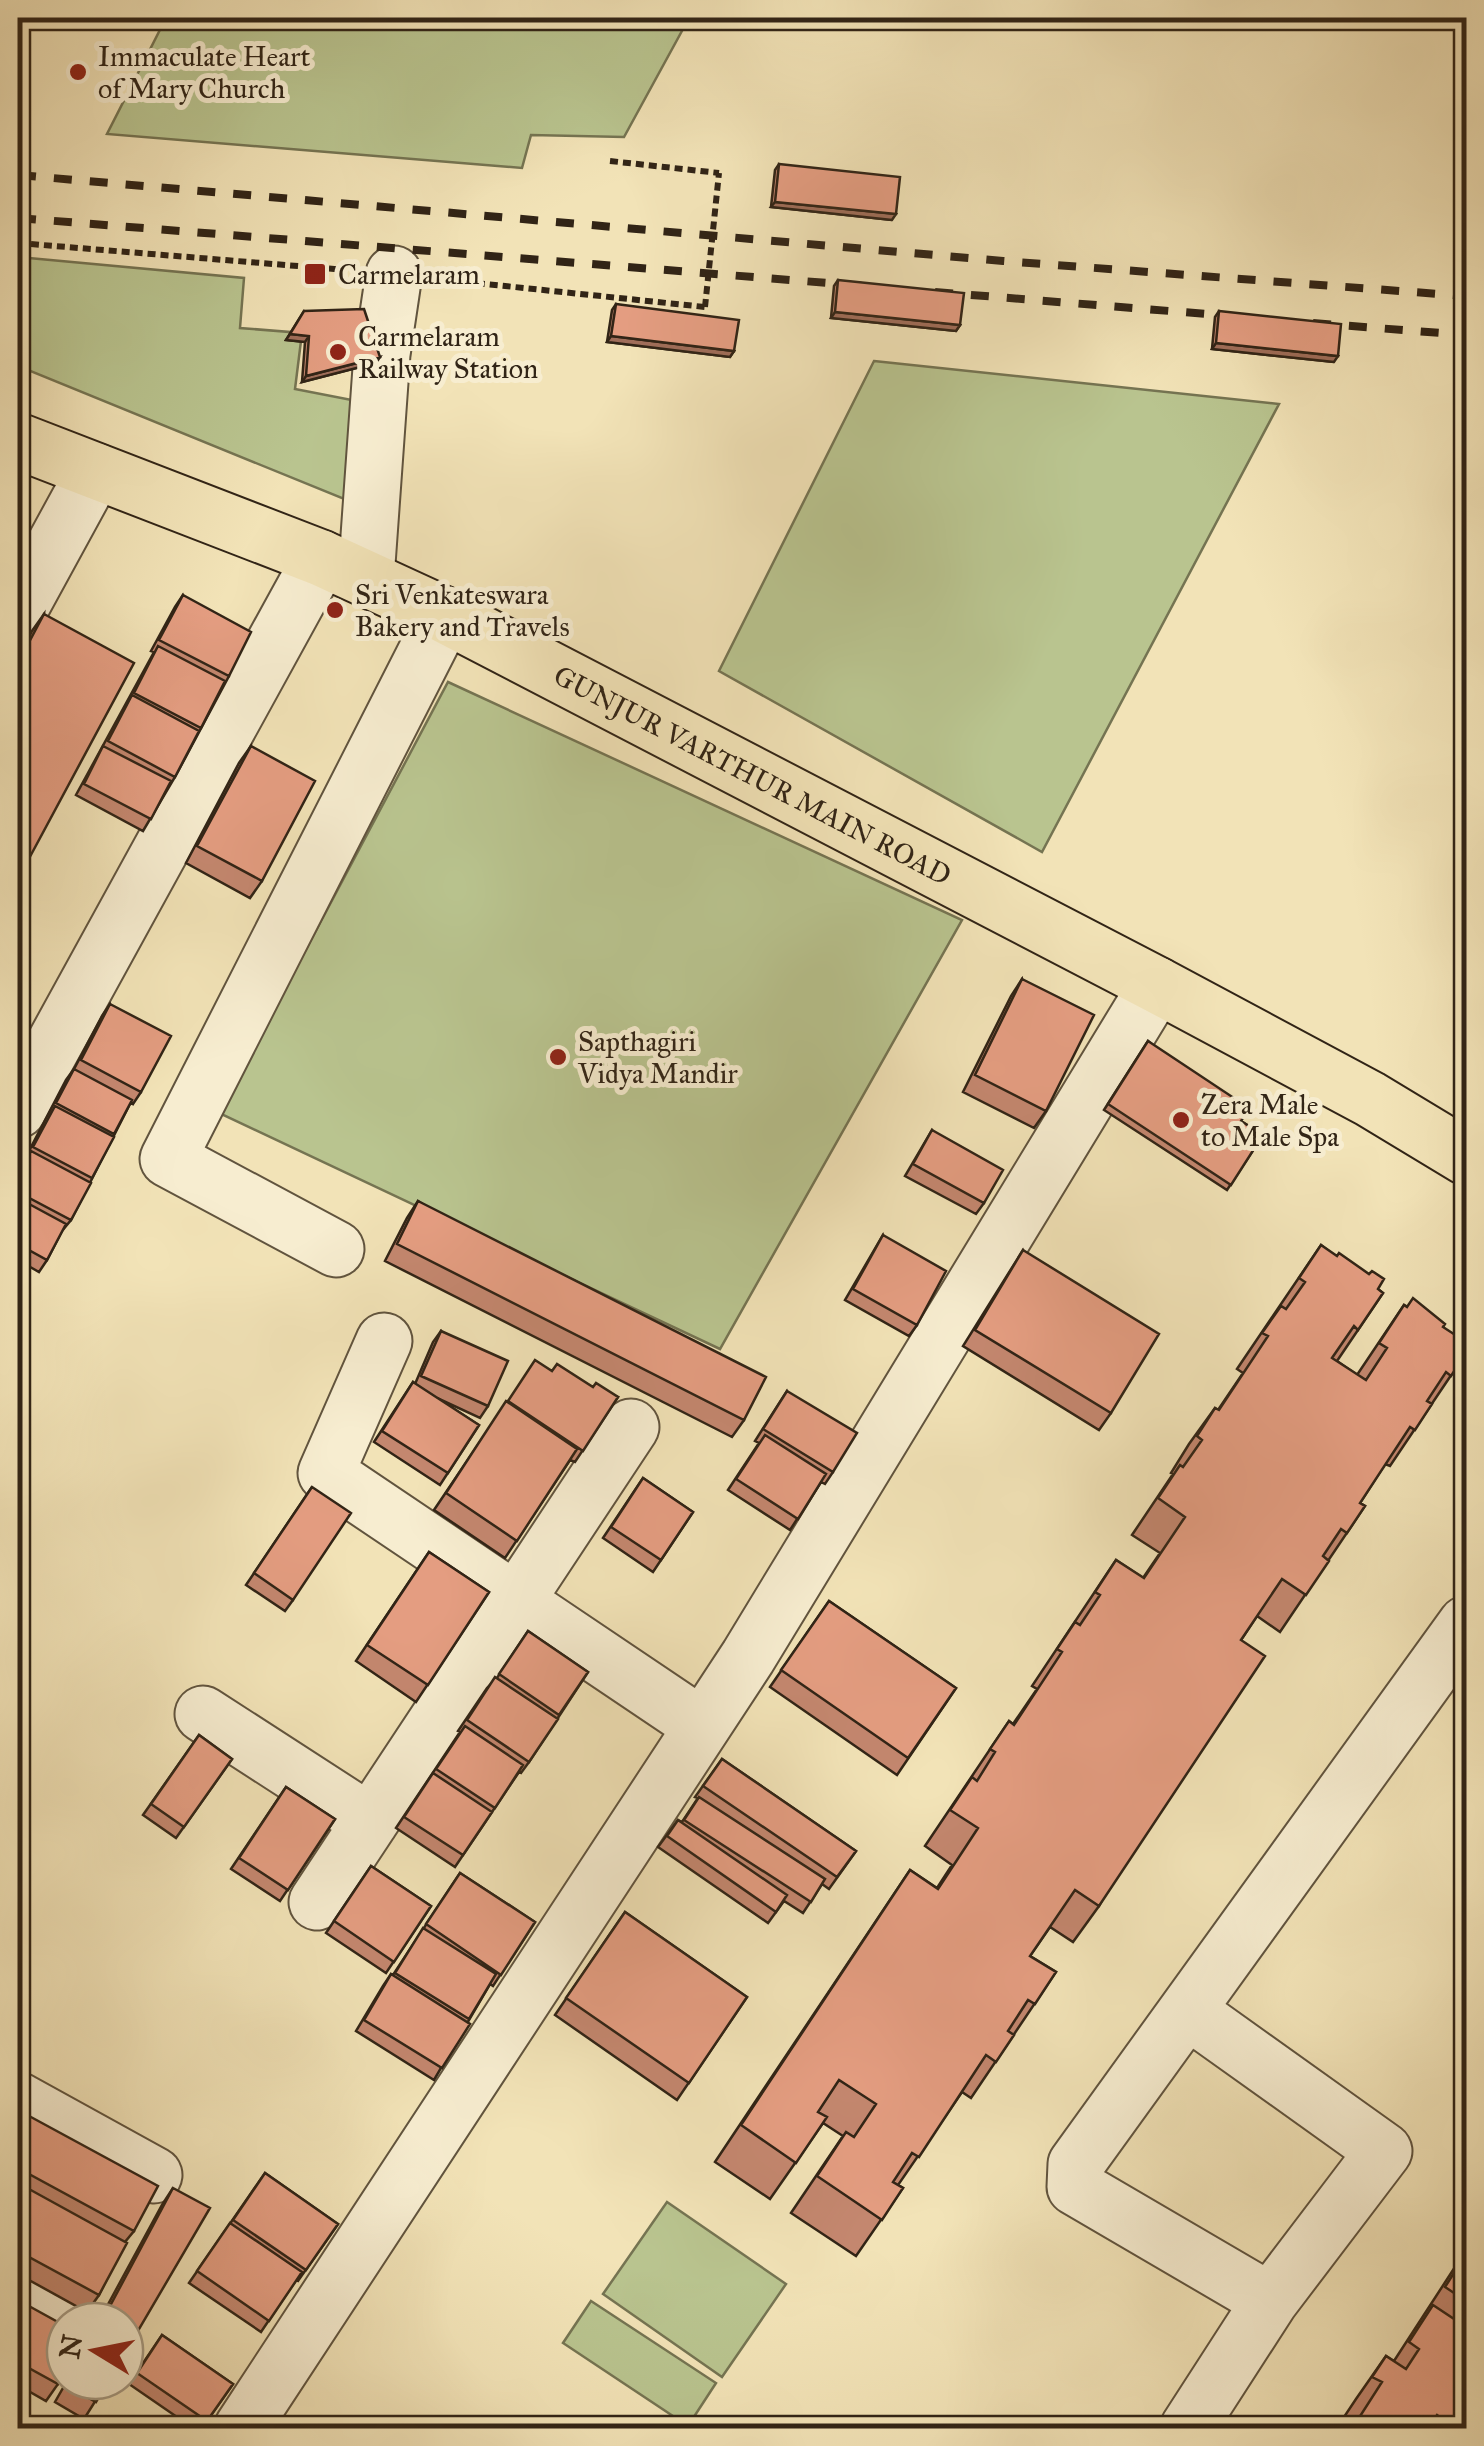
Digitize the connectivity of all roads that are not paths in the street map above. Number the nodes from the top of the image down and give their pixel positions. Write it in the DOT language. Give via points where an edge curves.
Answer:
graph roads {
  1 [pos="394,274"];
  2 [pos="18,441"];
  3 [pos="95,471"];
  4 [pos="344,568"];
  5 [pos="18,612"];
  6 [pos="445,615"];
  7 [pos="1156,984"];
  8 [pos="18,1110"];
  9 [pos="1466,1156"];
  10 [pos="336,1249"];
  11 [pos="384,1342"];
  12 [pos="632,1427"];
  13 [pos="516,1601"];
  14 [pos="1466,1624"];
  15 [pos="203,1714"];
  16 [pos="702,1726"];
  17 [pos="370,1822"];
  18 [pos="317,1902"];
  19 [pos="1188,2011"];
  20 [pos="18,2100"];
  21 [pos="154,2175"];
  22 [pos="18,2298"];
  23 [pos="1270,2301"];
  24 [pos="45,2313"];
  25 [pos="242,2428"];
  26 [pos="1188,2428"];
  1 -- 4 [label="street"];
  2 -- 3 [label="main road, GUNJUR VARTHUR MAIN ROAD"];
  3 -- 4 [label="main road, GUNJUR VARTHUR MAIN ROAD"];
  3 -- 5 [label="street"];
  4 -- 6 [label="main road, GUNJUR VARTHUR MAIN ROAD"];
  4 -- 8 [label="street"];
  6 -- 7 [label="main road, GUNJUR VARTHUR MAIN ROAD"];
  6 -- 10 [label="street" via="168,1159"];
  7 -- 9 [label="main road, GUNJUR VARTHUR MAIN ROAD"];
  7 -- 16 [label="street"];
  11 -- 13 [label="street" via="326,1473"];
  12 -- 13 [label="street"];
  13 -- 16 [label="street"];
  13 -- 17 [label="street"];
  14 -- 19 [label="street"];
  15 -- 17 [label="street"];
  16 -- 25 [label="street"];
  17 -- 18 [label="street"];
  19 -- 23 [label="street" via="1384,2151"];
  19 -- 23 [label="street" via="1076,2164 1075,2187"];
  20 -- 21 [label="street"];
  22 -- 24 [label="street"];
  23 -- 26 [label="street"];
}
